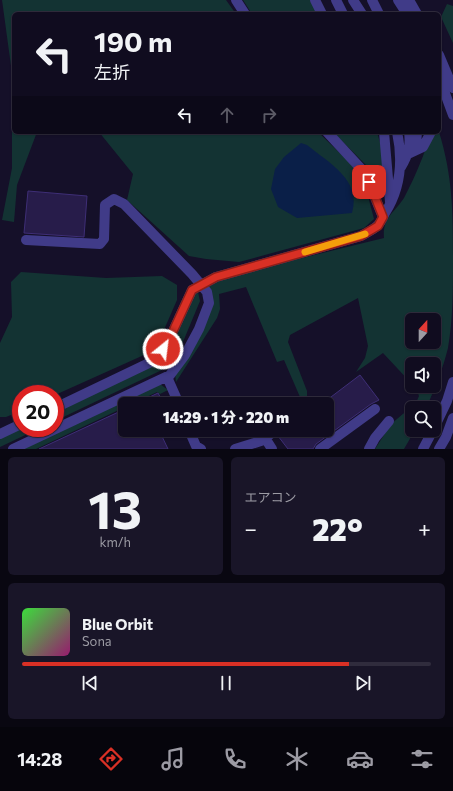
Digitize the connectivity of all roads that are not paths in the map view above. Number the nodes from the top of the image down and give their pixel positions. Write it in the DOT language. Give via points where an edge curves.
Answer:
graph roads {
  1 [pos="236,0"];
  2 [pos="315,0"];
  3 [pos="328,0"];
  4 [pos="336,0"];
  5 [pos="353,0"];
  6 [pos="372,0"];
  7 [pos="398,0"];
  8 [pos="409,0"];
  9 [pos="244,12"];
  10 [pos="321,12"];
  11 [pos="335,12"];
  12 [pos="342,12"];
  13 [pos="361,12"];
  14 [pos="378,12"];
  15 [pos="406,12"];
  16 [pos="416,12"];
  17 [pos="441,60"];
  18 [pos="441,82"];
  19 [pos="453,88"];
  20 [pos="453,115"];
  21 [pos="329,134"];
  22 [pos="384,134"];
  23 [pos="391,134"];
  24 [pos="397,134"];
  25 [pos="409,134"];
  26 [pos="417,134"];
  27 [pos="430,134"];
  28 [pos="408,154"];
  29 [pos="388,166"];
  30 [pos="401,166"];
  31 [pos="390,206"];
  32 [pos="383,217"];
  33 [pos="26,240"];
  34 [pos="167,376"];
  35 [pos="453,382"];
  36 [pos="176,397"];
  37 [pos="64,404"];
  38 [pos="375,409"];
  39 [pos="441,413"];
  40 [pos="453,418"];
  41 [pos="389,421"];
  42 [pos="12,428"];
  43 [pos="0,434"];
  44 [pos="193,437"];
  45 [pos="429,437"];
  46 [pos="265,438"];
  47 [pos="13,449"];
  48 [pos="201,449"];
  49 [pos="235,449"];
  50 [pos="272,449"];
  51 [pos="320,449"];
  52 [pos="369,449"];
  53 [pos="423,449"];
  54 [pos="439,449"];
  1 -- 9 [label="lane"];
  2 -- 10 [label="lane"];
  3 -- 11 [label="lane"];
  4 -- 12 [label="lane"];
  5 -- 13 [label="lane"];
  6 -- 14 [label="lane"];
  7 -- 15 [label="lane"];
  8 -- 16 [label="lane"];
  17 -- 19 [label="lane"];
  18 -- 20 [label="lane"];
  21 -- 32 [label="lane" via="365,173"];
  22 -- 29 [label="lane"];
  23 -- 29 [label="lane" via="394,147"];
  24 -- 30 [label="lane"];
  25 -- 28 [label="lane"];
  26 -- 28 [label="lane" via="416,146"];
  27 -- 28 [label="lane" via="423,147"];
  28 -- 30 [label="lane"];
  29 -- 31 [label="lane"];
  30 -- 31 [label="lane" via="397,189"];
  31 -- 32 [label="lane"];
  32 -- 37 [label="lane" via="378,226 361,236 216,277 192,290 168,342 158,356 149,363"];
  33 -- 34 [label="lane" via="100,244 104,239 106,205 114,199 124,204 207,292 209,303 199,329 185,355"];
  34 -- 36 [label="lane"];
  34 -- 47 [label="lane"];
  35 -- 39 [label="lane"];
  38 -- 51 [label="lane"];
  40 -- 54 [label="lane"];
  41 -- 52 [label="lane"];
  42 -- 43 [label="lane"];
  44 -- 48 [label="lane" via="196,446"];
  45 -- 53 [label="lane"];
  46 -- 49 [label="lane"];
  46 -- 50 [label="lane"];
}
